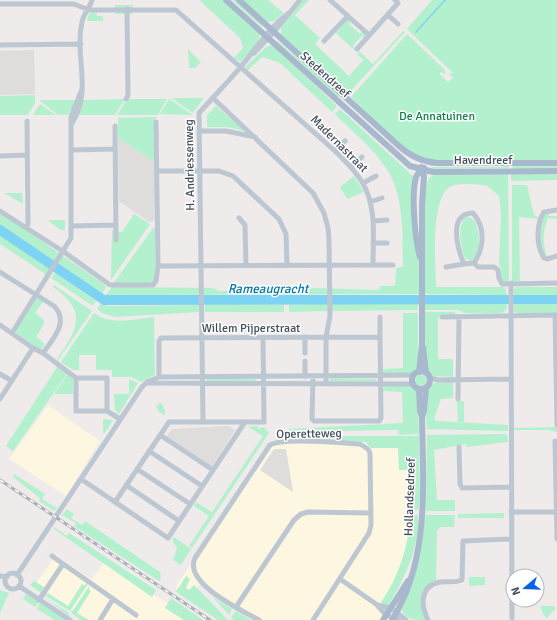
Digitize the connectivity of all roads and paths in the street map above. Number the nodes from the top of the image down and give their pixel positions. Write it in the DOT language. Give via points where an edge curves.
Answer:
graph roads {
  1 [pos="92,0"];
  2 [pos="226,0"];
  3 [pos="239,0"];
  4 [pos="299,0"];
  5 [pos="330,0"];
  6 [pos="395,0"];
  7 [pos="16,2"];
  8 [pos="43,2"];
  9 [pos="74,2"];
  10 [pos="0,4"];
  11 [pos="127,9"];
  12 [pos="89,10"];
  13 [pos="388,15"];
  14 [pos="348,16"];
  15 [pos="398,24"];
  16 [pos="272,30"];
  17 [pos="369,35"];
  18 [pos="267,37"];
  19 [pos="324,41"];
  20 [pos="81,44"];
  21 [pos="0,45"];
  22 [pos="357,49"];
  23 [pos="241,66"];
  24 [pos="213,98"];
  25 [pos="126,99"];
  26 [pos="27,121"];
  27 [pos="156,122"];
  28 [pos="115,126"];
  29 [pos="200,130"];
  30 [pos="256,137"];
  31 [pos="345,141"];
  32 [pos="115,149"];
  33 [pos="71,150"];
  34 [pos="335,151"];
  35 [pos="27,155"];
  36 [pos="0,156"];
  37 [pos="362,157"];
  38 [pos="419,159"];
  39 [pos="435,163"];
  40 [pos="557,163"];
  41 [pos="410,166"];
  42 [pos="350,167"];
  43 [pos="422,170"];
  44 [pos="158,171"];
  45 [pos="200,171"];
  46 [pos="557,171"];
  47 [pos="433,172"];
  48 [pos="376,176"];
  49 [pos="416,178"];
  50 [pos="363,183"];
  51 [pos="423,183"];
  52 [pos="382,198"];
  53 [pos="370,202"];
  54 [pos="557,210"];
  55 [pos="0,211"];
  56 [pos="239,218"];
  57 [pos="386,220"];
  58 [pos="373,221"];
  59 [pos="116,225"];
  60 [pos="72,226"];
  61 [pos="26,227"];
  62 [pos="116,240"];
  63 [pos="373,243"];
  64 [pos="387,243"];
  65 [pos="62,255"];
  66 [pos="557,256"];
  67 [pos="421,261"];
  68 [pos="474,263"];
  69 [pos="393,264"];
  70 [pos="464,264"];
  71 [pos="246,265"];
  72 [pos="287,265"];
  73 [pos="373,265"];
  74 [pos="158,266"];
  75 [pos="201,266"];
  76 [pos="329,266"];
  77 [pos="446,267"];
  78 [pos="0,272"];
  79 [pos="557,283"];
  80 [pos="511,284"];
  81 [pos="35,295"];
  82 [pos="556,315"];
  83 [pos="511,316"];
  84 [pos="380,317"];
  85 [pos="442,317"];
  86 [pos="459,317"];
  87 [pos="0,325"];
  88 [pos="12,333"];
  89 [pos="380,336"];
  90 [pos="305,337"];
  91 [pos="326,337"];
  92 [pos="202,338"];
  93 [pos="263,338"];
  94 [pos="33,348"];
  95 [pos="43,353"];
  96 [pos="305,353"];
  97 [pos="556,355"];
  98 [pos="305,361"];
  99 [pos="0,374"];
  100 [pos="424,376"];
  101 [pos="202,377"];
  102 [pos="264,377"];
  103 [pos="305,377"];
  104 [pos="76,378"];
  105 [pos="160,378"];
  106 [pos="459,379"];
  107 [pos="511,379"];
  108 [pos="313,380"];
  109 [pos="327,380"];
  110 [pos="380,380"];
  111 [pos="12,381"];
  112 [pos="147,382"];
  113 [pos="202,383"];
  114 [pos="264,383"];
  115 [pos="414,384"];
  116 [pos="556,387"];
  117 [pos="422,388"];
  118 [pos="0,399"];
  119 [pos="458,399"];
  120 [pos="107,411"];
  121 [pos="120,419"];
  122 [pos="203,422"];
  123 [pos="245,422"];
  124 [pos="557,424"];
  125 [pos="160,435"];
  126 [pos="556,441"];
  127 [pos="459,446"];
  128 [pos="149,451"];
  129 [pos="137,469"];
  130 [pos="213,470"];
  131 [pos="81,479"];
  132 [pos="126,485"];
  133 [pos="202,486"];
  134 [pos="511,487"];
  135 [pos="115,502"];
  136 [pos="190,504"];
  137 [pos="511,512"];
  138 [pos="557,512"];
  139 [pos="370,513"];
  140 [pos="179,521"];
  141 [pos="511,539"];
  142 [pos="557,539"];
  143 [pos="52,556"];
  144 [pos="63,564"];
  145 [pos="17,575"];
  146 [pos="0,576"];
  147 [pos="7,576"];
  148 [pos="410,578"];
  149 [pos="340,579"];
  150 [pos="3,583"];
  151 [pos="19,586"];
  152 [pos="113,599"];
  153 [pos="40,600"];
  154 [pos="376,604"];
  155 [pos="236,607"];
  156 [pos="391,608"];
  157 [pos="397,612"];
  158 [pos="136,615"];
  159 [pos="385,618"];
  160 [pos="392,619"];
  161 [pos="512,619"];
  162 [pos="70,620"];
  163 [pos="100,620"];
  164 [pos="259,620"];
  165 [pos="313,620"];
  166 [pos="401,620"];
  167 [pos="406,620"];
  168 [pos="428,620"];
  1 -- 12 [label="street"];
  2 -- 18 [label="main road, Stedendreef"];
  3 -- 16 [label="main road, Stedendreef"];
  4 -- 16 [label="street, H. Andriessenweg"];
  5 -- 14 [label="street"];
  6 -- 13 [label="street" via="398,3"];
  7 -- 8 [label="street"];
  7 -- 10 [label="street"];
  8 -- 9 [label="street"];
  9 -- 12 [label="street"];
  11 -- 12 [label="street, Madernastraat"];
  11 -- 23 [label="street, Madernastraat" via="176,10"];
  11 -- 25 [label="street"];
  12 -- 20 [label="street" via="81,23"];
  13 -- 15 [label="street"];
  13 -- 17 [label="street"];
  14 -- 17 [label="street"];
  14 -- 19 [label="street"];
  16 -- 18 [label="street, H. Andriessenweg"];
  16 -- 38 [label="main road, Stedendreef" via="404,150"];
  17 -- 22 [label="street"];
  18 -- 23 [label="street, H. Andriessenweg"];
  18 -- 41 [label="main road, Stedendreef"];
  20 -- 21 [label="street"];
  20 -- 33 [label="street" via="83,97 71,124"];
  23 -- 24 [label="street, H. Andriessenweg"];
  23 -- 34 [label="street, Madernastraat"];
  24 -- 29 [label="street, H. Andriessenweg" via="200,113"];
  24 -- 30 [label="street"];
  26 -- 35 [label="street"];
  27 -- 44 [label="street"];
  28 -- 32 [label="street"];
  29 -- 30 [label="street" via="226,131"];
  29 -- 45 [label="street, H. Andriessenweg"];
  30 -- 76 [label="street" via="317,197 328,228"];
  31 -- 34 [label="street"];
  32 -- 33 [label="street"];
  32 -- 59 [label="street"];
  33 -- 60 [label="street"];
  34 -- 42 [label="street, Madernastraat"];
  35 -- 36 [label="street"];
  35 -- 61 [label="street"];
  37 -- 42 [label="street"];
  38 -- 39 [label="main road, Stedendreef"];
  38 -- 43 [label="main road"];
  39 -- 40 [label="main road, Havendreef"];
  39 -- 43 [label="main road"];
  41 -- 43 [label="main road, Havendreef"];
  41 -- 49 [label="main road"];
  42 -- 50 [label="street, Madernastraat"];
  43 -- 47 [label="main road, Havendreef"];
  43 -- 49 [label="main road"];
  43 -- 51 [label="main road"];
  44 -- 45 [label="street"];
  44 -- 74 [label="street"];
  45 -- 72 [label="street" via="228,173 273,213 281,222 286,234"];
  45 -- 75 [label="street, H. Andriessenweg"];
  46 -- 47 [label="main road, Havendreef"];
  47 -- 51 [label="main road"];
  48 -- 50 [label="street"];
  49 -- 67 [label="main road" via="415,222"];
  50 -- 53 [label="street, Madernastraat"];
  51 -- 67 [label="main road"];
  52 -- 53 [label="street"];
  53 -- 58 [label="street, Madernastraat"];
  54 -- 66 [label="street" via="544,212 538,230 541,254 547,259"];
  55 -- 61 [label="street"];
  56 -- 71 [label="street" via="245,225"];
  57 -- 58 [label="street"];
  58 -- 63 [label="street, Madernastraat"];
  59 -- 60 [label="street"];
  59 -- 62 [label="street"];
  60 -- 65 [label="street" via="71,238"];
  61 -- 65 [label="street"];
  63 -- 64 [label="street"];
  63 -- 73 [label="street, Madernastraat"];
  65 -- 74 [label="street" via="110,285 153,285"];
  65 -- 81 [label="street"];
  67 -- 100 [label="main road"];
  68 -- 70 [label="street"];
  68 -- 70 [label="street" via="480,254 483,240 479,222 473,213 467,213 458,221 457,235 458,252"];
  68 -- 80 [label="street" via="478,267 494,267 502,284"];
  69 -- 73 [label="street"];
  70 -- 77 [label="street"];
  71 -- 72 [label="street"];
  71 -- 75 [label="street"];
  72 -- 76 [label="street"];
  73 -- 76 [label="street"];
  74 -- 75 [label="street"];
  75 -- 92 [label="street, H. Andriessenweg"];
  76 -- 91 [label="street" via="330,308"];
  78 -- 81 [label="street"];
  79 -- 80 [label="street"];
  80 -- 83 [label="street"];
  81 -- 88 [label="street"];
  81 -- 95 [label="street" via="54,306 60,314 59,330"];
  82 -- 83 [label="street"];
  82 -- 97 [label="street"];
  83 -- 86 [label="street"];
  83 -- 107 [label="street"];
  84 -- 89 [label="street"];
  85 -- 86 [label="street"];
  86 -- 106 [label="street"];
  87 -- 88 [label="street"];
  88 -- 94 [label="street"];
  89 -- 91 [label="street, Willem Pijperstraat"];
  89 -- 110 [label="street"];
  90 -- 91 [label="street, Willem Pijperstraat"];
  90 -- 93 [label="street, Willem Pijperstraat"];
  90 -- 96 [label="street"];
  91 -- 109 [label="street"];
  92 -- 93 [label="street, Willem Pijperstraat"];
  92 -- 101 [label="street"];
  92 -- 105 [label="street, Willem Pijperstraat" via="161,338"];
  93 -- 102 [label="street"];
  94 -- 95 [label="street"];
  94 -- 111 [label="street"];
  95 -- 104 [label="street"];
  97 -- 116 [label="street"];
  98 -- 103 [label="street"];
  99 -- 111 [label="street"];
  100 -- 106 [label="street" via="438,380"];
  100 -- 110 [label="street"];
  100 -- 115 [label="main road"];
  100 -- 117 [label="main road"];
  101 -- 102 [label="street"];
  101 -- 105 [label="street"];
  101 -- 113 [label="street"];
  102 -- 103 [label="street"];
  102 -- 114 [label="street"];
  103 -- 108 [label="street"];
  104 -- 120 [label="street" via="76,411"];
  104 -- 120 [label="street" via="107,378"];
  105 -- 112 [label="street"];
  106 -- 107 [label="street"];
  106 -- 119 [label="street"];
  107 -- 134 [label="street"];
  108 -- 109 [label="street"];
  108 -- 110 [label="street" via="312,419 318,422 379,421"];
  108 -- 114 [label="street"];
  109 -- 110 [label="street"];
  110 -- 115 [label="street"];
  111 -- 118 [label="street"];
  112 -- 113 [label="street"];
  112 -- 121 [label="street"];
  113 -- 114 [label="street"];
  113 -- 122 [label="street"];
  114 -- 123 [label="street" via="264,422"];
  115 -- 117 [label="main road"];
  116 -- 124 [label="street"];
  117 -- 148 [label="main road, Hollandsedreef" via="422,518"];
  120 -- 121 [label="street"];
  121 -- 131 [label="street"];
  122 -- 123 [label="street"];
  122 -- 125 [label="street" via="169,422"];
  123 -- 130 [label="street"];
  125 -- 128 [label="street"];
  125 -- 130 [label="street"];
  126 -- 138 [label="street"];
  127 -- 134 [label="street" via="462,488"];
  128 -- 129 [label="street"];
  128 -- 133 [label="street"];
  129 -- 132 [label="street"];
  129 -- 136 [label="street"];
  130 -- 133 [label="street"];
  131 -- 135 [label="street"];
  131 -- 145 [label="street"];
  132 -- 135 [label="street"];
  132 -- 140 [label="street"];
  133 -- 136 [label="street"];
  134 -- 137 [label="street"];
  135 -- 140 [label="street" via="168,538"];
  136 -- 140 [label="street"];
  137 -- 138 [label="street"];
  137 -- 141 [label="street"];
  138 -- 142 [label="street"];
  139 -- 149 [label="street, Operetteweg" via="371,525 366,539"];
  139 -- 155 [label="street" via="301,514 294,520"];
  139 -- 155 [label="street, Operetteweg" via="370,453 364,445 288,442 270,445 193,562 193,572 213,593"];
  141 -- 161 [label="street"];
  141 -- 168 [label="street" via="463,541 462,580 437,583 426,590 422,605"];
  143 -- 144 [label="street"];
  144 -- 152 [label="street"];
  144 -- 153 [label="street"];
  145 -- 147 [label="street"];
  145 -- 151 [label="street"];
  146 -- 147 [label="street"];
  147 -- 150 [label="street"];
  148 -- 156 [label="main road, Hollandsedreef"];
  148 -- 157 [label="main road, Hollandsedreef" via="407,592"];
  149 -- 154 [label="street"];
  149 -- 165 [label="street, Operetteweg"];
  150 -- 151 [label="street" via="11,589"];
  151 -- 153 [label="street"];
  152 -- 158 [label="street"];
  152 -- 163 [label="street"];
  153 -- 162 [label="street"];
  154 -- 156 [label="street"];
  154 -- 159 [label="street"];
  155 -- 164 [label="street, Operetteweg"];
  156 -- 157 [label="street"];
  156 -- 159 [label="main road, Hollandsedreef"];
  157 -- 160 [label="main road, Hollandsedreef"];
  157 -- 167 [label="street"];
  159 -- 160 [label="street"];
  160 -- 166 [label="street"];
}
